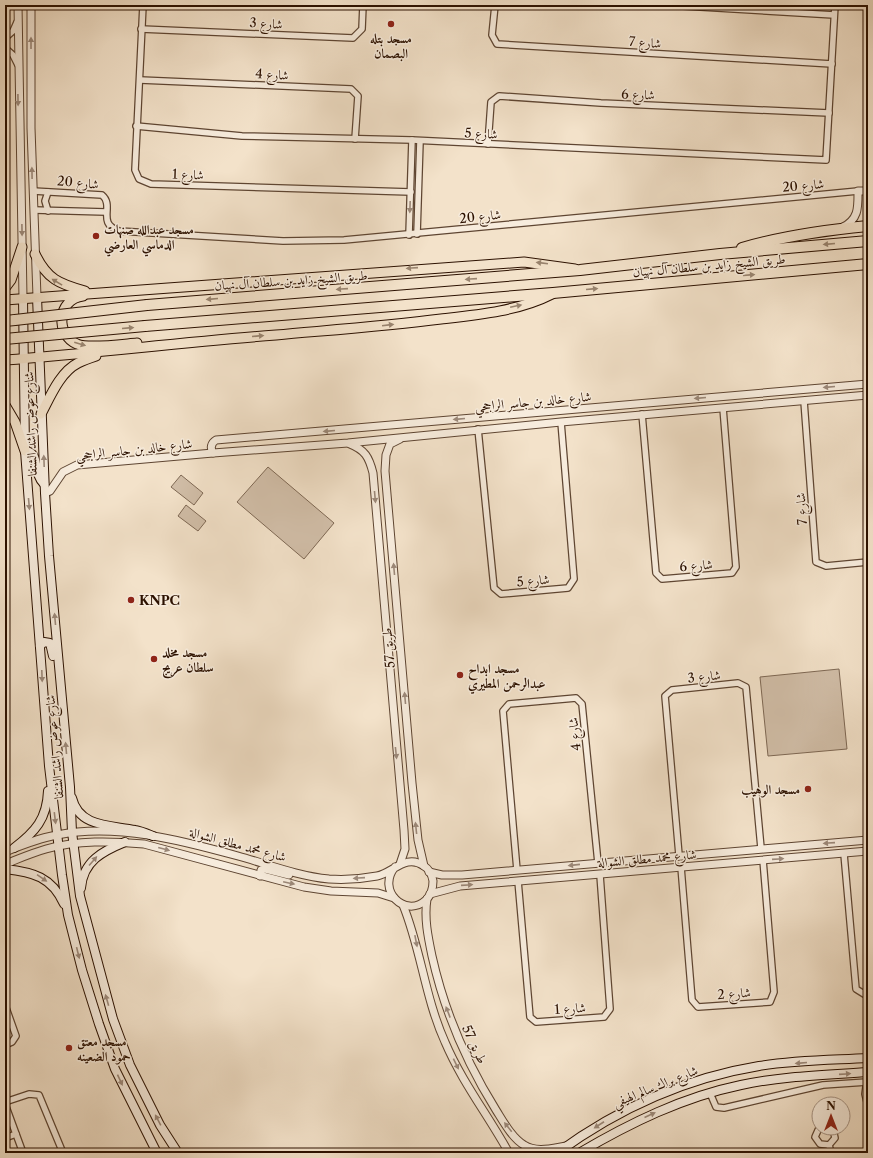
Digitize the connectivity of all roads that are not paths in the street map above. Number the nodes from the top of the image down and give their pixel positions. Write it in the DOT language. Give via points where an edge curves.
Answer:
graph roads {
  1 [pos="18,5"];
  2 [pos="31,5"];
  3 [pos="143,5"];
  4 [pos="363,5"];
  5 [pos="496,5"];
  6 [pos="666,5"];
  7 [pos="835,5"];
  8 [pos="834,15"];
  9 [pos="17,21"];
  10 [pos="142,29"];
  11 [pos="5,38"];
  12 [pos="5,48"];
  13 [pos="18,64"];
  14 [pos="832,64"];
  15 [pos="140,80"];
  16 [pos="829,113"];
  17 [pos="136,126"];
  18 [pos="19,128"];
  19 [pos="31,128"];
  20 [pos="355,139"];
  21 [pos="412,140"];
  22 [pos="420,140"];
  23 [pos="488,144"];
  24 [pos="33,191"];
  25 [pos="868,191"];
  26 [pos="48,192"];
  27 [pos="411,192"];
  28 [pos="858,192"];
  29 [pos="34,210"];
  30 [pos="48,211"];
  31 [pos="106,212"];
  32 [pos="868,226"];
  33 [pos="840,229"];
  34 [pos="417,234"];
  35 [pos="409,235"];
  36 [pos="868,241"];
  37 [pos="22,247"];
  38 [pos="35,254"];
  39 [pos="720,254"];
  40 [pos="868,264"];
  41 [pos="580,270"];
  42 [pos="222,283"];
  43 [pos="5,288"];
  44 [pos="92,293"];
  45 [pos="553,293"];
  46 [pos="37,297"];
  47 [pos="23,298"];
  48 [pos="5,300"];
  49 [pos="5,321"];
  50 [pos="5,338"];
  51 [pos="232,338"];
  52 [pos="108,352"];
  53 [pos="39,357"];
  54 [pos="24,359"];
  55 [pos="5,360"];
  56 [pos="868,384"];
  57 [pos="774,392"];
  58 [pos="754,394"];
  59 [pos="868,395"];
  60 [pos="804,401"];
  61 [pos="773,403"];
  62 [pos="5,405"];
  63 [pos="755,405"];
  64 [pos="723,408"];
  65 [pos="42,414"];
  66 [pos="642,414"];
  67 [pos="561,422"];
  68 [pos="478,429"];
  69 [pos="405,436"];
  70 [pos="348,443"];
  71 [pos="25,451"];
  72 [pos="213,453"];
  73 [pos="386,471"];
  74 [pos="373,473"];
  75 [pos="44,484"];
  76 [pos="45,493"];
  77 [pos="868,562"];
  78 [pos="40,646"];
  79 [pos="64,723"];
  80 [pos="49,766"];
  81 [pos="412,783"];
  82 [pos="400,784"];
  83 [pos="70,787"];
  84 [pos="413,796"];
  85 [pos="401,798"];
  86 [pos="72,832"];
  87 [pos="57,835"];
  88 [pos="153,836"];
  89 [pos="868,840"];
  90 [pos="125,842"];
  91 [pos="73,844"];
  92 [pos="58,846"];
  93 [pos="14,848"];
  94 [pos="761,848"];
  95 [pos="728,851"];
  96 [pos="5,852"];
  97 [pos="868,852"];
  98 [pos="705,853"];
  99 [pos="844,854"];
  100 [pos="679,855"];
  101 [pos="763,860"];
  102 [pos="598,863"];
  103 [pos="5,864"];
  104 [pos="728,864"];
  105 [pos="706,865"];
  106 [pos="398,866"];
  107 [pos="424,866"];
  108 [pos="681,867"];
  109 [pos="5,869"];
  110 [pos="517,870"];
  111 [pos="429,872"];
  112 [pos="600,875"];
  113 [pos="260,876"];
  114 [pos="326,878"];
  115 [pos="518,881"];
  116 [pos="80,896"];
  117 [pos="428,897"];
  118 [pos="394,898"];
  119 [pos="403,904"];
  120 [pos="68,915"];
  121 [pos="868,994"];
  122 [pos="5,1005"];
  123 [pos="457,1035"];
  124 [pos="444,1042"];
  125 [pos="5,1045"];
  126 [pos="868,1059"];
  127 [pos="818,1061"];
  128 [pos="868,1072"];
  129 [pos="820,1076"];
  130 [pos="798,1078"];
  131 [pos="867,1082"];
  132 [pos="799,1090"];
  133 [pos="710,1093"];
  134 [pos="5,1103"];
  135 [pos="868,1106"];
  136 [pos="16,1134"];
  137 [pos="815,1136"];
  138 [pos="835,1136"];
  139 [pos="5,1138"];
  140 [pos="829,1145"];
  141 [pos="566,1146"];
  142 [pos="868,1152"];
  143 [pos="23,1153"];
  144 [pos="63,1153"];
  145 [pos="157,1153"];
  146 [pos="178,1153"];
  147 [pos="509,1153"];
  148 [pos="556,1153"];
  149 [pos="579,1153"];
  150 [pos="831,1153"];
  151 [pos="856,1153"];
  1 -- 9 [label="street"];
  19 -- 2 [label="street, one-way"];
  3 -- 10 [label="street, شارع 1"];
  4 -- 10 [label="street, شارع 3" via="362,29 353,38"];
  5 -- 14 [label="street, شارع 7" via="492,35 497,44"];
  6 -- 8 [label="street"];
  7 -- 8 [label="street"];
  8 -- 14 [label="street"];
  9 -- 11 [label="street" via="13,31"];
  9 -- 13 [label="street"];
  10 -- 15 [label="street, شارع 1"];
  12 -- 13 [label="street"];
  13 -- 18 [label="street, one-way"];
  14 -- 16 [label="street"];
  15 -- 17 [label="street, شارع 1"];
  15 -- 20 [label="street, شارع 4" via="351,89 358,96"];
  16 -- 23 [label="street, شارع 6" via="499,96 491,102"];
  16 -- 23 [label="street, شارع 5" via="826,160"];
  17 -- 20 [label="street, شارع 5" via="242,136"];
  17 -- 27 [label="street, شارع 1" via="135,170 140,178 151,184"];
  18 -- 19 [label="street" via="24,132"];
  18 -- 37 [label="street, one-way"];
  24 -- 19 [label="street, one-way"];
  20 -- 21 [label="street, شارع 5"];
  21 -- 22 [label="street, شارع 5"];
  21 -- 27 [label="street"];
  22 -- 23 [label="street, شارع 5"];
  22 -- 34 [label="street"];
  24 -- 26 [label="street, شارع 20"];
  24 -- 29 [label="street"];
  25 -- 28 [label="street, شارع 20"];
  26 -- 30 [label="street" via="45,201"];
  26 -- 31 [label="street, شارع 20" via="102,195 106,201"];
  27 -- 35 [label="street, one-way"];
  28 -- 33 [label="street" via="857,214 851,223"];
  28 -- 34 [label="street, شارع 20"];
  29 -- 30 [label="street"];
  29 -- 38 [label="street"];
  30 -- 31 [label="street"];
  31 -- 35 [label="street, شارع 20" via="110,226 123,232 303,242"];
  32 -- 33 [label="highway"];
  33 -- 39 [label="highway" via="760,242"];
  34 -- 35 [label="street, شارع 20"];
  36 -- 39 [label="highway, طريق الشيخ زايد بن سلطان آل نهيان, one-way"];
  37 -- 43 [label="main road" via="11,280"];
  37 -- 47 [label="street"];
  44 -- 38 [label="main road, one-way" via="62,285 50,277"];
  38 -- 46 [label="street"];
  39 -- 41 [label="highway, طريق الشيخ زايد بن سلطان آل نهيان"];
  45 -- 40 [label="highway, طريق الشيخ زايد بن سلطان آل نهيان, one-way"];
  41 -- 42 [label="main road, طريق الشيخ زايد بن سلطان آل نهيان, one-way" via="524,262"];
  41 -- 49 [label="highway, طريق الشيخ زايد بن سلطان آل نهيان, one-way, bridge" via="147,305"];
  42 -- 44 [label="main road, طريق الشيخ زايد بن سلطان آل نهيان"];
  42 -- 51 [label="main road, one-way" via="80,297 71,301 65,308 62,324 66,336 83,346"];
  44 -- 46 [label="main road, طريق الشيخ زايد بن سلطان آل نهيان"];
  50 -- 45 [label="highway, طريق الشيخ زايد بن سلطان آل نهيان, one-way, bridge"];
  51 -- 45 [label="main road, طريق الشيخ زايد بن سلطان آل نهيان, one-way" via="467,316 530,303"];
  46 -- 47 [label="main road, طريق الشيخ زايد بن سلطان آل نهيان"];
  46 -- 53 [label="main road, شارع عوض راشد الشنفا"];
  47 -- 48 [label="main road, طريق الشيخ زايد بن سلطان آل نهيان"];
  47 -- 54 [label="main road, شارع عوض راشد الشنفا"];
  51 -- 52 [label="main road, طريق الشيخ زايد بن سلطان آل نهيان"];
  52 -- 53 [label="main road, طريق الشيخ زايد بن سلطان آل نهيان"];
  52 -- 65 [label="main road" via="77,363 69,370"];
  53 -- 54 [label="main road, طريق الشيخ زايد بن سلطان آل نهيان"];
  53 -- 65 [label="main road, شارع عوض راشد الشنفا"];
  54 -- 55 [label="main road, طريق الشيخ زايد بن سلطان آل نهيان"];
  54 -- 71 [label="main road, شارع عوض راشد الشنفا"];
  56 -- 57 [label="street, شارع خالد بن جاسر الراجحي, one-way"];
  57 -- 58 [label="street, شارع خالد بن جاسر الراجحي"];
  57 -- 61 [label="street" via="770,397"];
  58 -- 63 [label="street"];
  58 -- 72 [label="street, شارع خالد بن جاسر الراجحي, one-way" via="216,440 211,446"];
  59 -- 60 [label="street, شارع خالد بن جاسر الراجحي"];
  60 -- 61 [label="street, شارع خالد بن جاسر الراجحي"];
  60 -- 77 [label="street, شارع 7" via="816,562 826,566"];
  61 -- 63 [label="street, شارع خالد بن جاسر الراجحي"];
  62 -- 71 [label="main road" via="15,422"];
  63 -- 64 [label="street, شارع خالد بن جاسر الراجحي"];
  64 -- 66 [label="street, شارع خالد بن جاسر الراجحي"];
  64 -- 66 [label="street, شارع 6" via="736,567 732,573 662,580 656,573"];
  75 -- 65 [label="main road, شارع عوض راشد الشنفا, one-way"];
  66 -- 67 [label="street, شارع خالد بن جاسر الراجحي"];
  67 -- 68 [label="street, شارع خالد بن جاسر الراجحي"];
  67 -- 68 [label="street, شارع 5" via="574,579 568,588 516,593 501,594 494,588"];
  68 -- 69 [label="street, شارع خالد بن جاسر الراجحي"];
  69 -- 70 [label="street, شارع خالد بن جاسر الراجحي"];
  69 -- 73 [label="street, طريق 57" via="390,444 386,455"];
  70 -- 72 [label="street, شارع خالد بن جاسر الراجحي"];
  70 -- 74 [label="street, طريق 57" via="361,448 368,456"];
  71 -- 75 [label="main road" via="34,455 37,474"];
  71 -- 78 [label="main road, شارع عوض راشد الشنفا, one-way"];
  72 -- 76 [label="street, شارع خالد بن جاسر الراجحي" via="77,465 63,472 50,491"];
  73 -- 74 [label="street" via="377,468"];
  81 -- 73 [label="street, طريق 57, one-way"];
  74 -- 82 [label="street, طريق 57, one-way"];
  75 -- 76 [label="main road, شارع عوض راشد الشنفا"];
  79 -- 76 [label="main road, شارع عوض راشد الشنفا, one-way"];
  78 -- 79 [label="main road" via="44,642 52,645 59,705"];
  78 -- 80 [label="main road, شارع عوض راشد الشنفا, one-way"];
  83 -- 79 [label="main road, شارع عوض راشد الشنفا, one-way"];
  80 -- 87 [label="main road, شارع عوض راشد الشنفا, one-way"];
  80 -- 93 [label="main road" via="44,814 31,835"];
  81 -- 82 [label="street" via="407,787"];
  81 -- 84 [label="street, طريق 57"];
  82 -- 85 [label="street, طريق 57"];
  83 -- 86 [label="main road, شارع عوض راشد الشنفا"];
  83 -- 88 [label="main road" via="76,807 92,822 107,827 137,830"];
  84 -- 85 [label="street" via="405,795"];
  107 -- 84 [label="street, طريق 57, one-way"];
  85 -- 106 [label="street, طريق 57" via="405,849"];
  86 -- 87 [label="street, شارع محمد مطلق الشوالة"];
  86 -- 88 [label="street, شارع محمد مطلق الشوالة"];
  86 -- 91 [label="main road, شارع عوض راشد الشنفا"];
  87 -- 92 [label="main road, شارع عوض راشد الشنفا"];
  87 -- 93 [label="street, شارع محمد مطلق الشوالة"];
  88 -- 114 [label="street, شارع محمد مطلق الشوالة"];
  89 -- 94 [label="street, شارع محمد مطلق الشوالة, one-way"];
  90 -- 91 [label="street, شارع محمد مطلق الشوالة"];
  90 -- 113 [label="street, شارع محمد مطلق الشوالة, one-way" via="144,844"];
  116 -- 90 [label="main road, one-way" via="83,875 91,862 105,850"];
  91 -- 92 [label="street, شارع محمد مطلق الشوالة"];
  91 -- 116 [label="main road, شارع عوض راشد الشنفا"];
  92 -- 103 [label="street, شارع محمد مطلق الشوالة"];
  92 -- 120 [label="main road, شارع عوض راشد الشنفا"];
  93 -- 96 [label="street, شارع محمد مطلق الشوالة"];
  94 -- 95 [label="street, شارع محمد مطلق الشوالة"];
  94 -- 100 [label="street, شارع 3" via="746,687 738,683 672,690 665,696"];
  95 -- 98 [label="street, شارع محمد مطلق الشوالة"];
  95 -- 104 [label="street" via="723,858"];
  97 -- 99 [label="street, شارع محمد مطلق الشوالة"];
  98 -- 100 [label="street, شارع محمد مطلق الشوالة"];
  98 -- 105 [label="street" via="712,858"];
  101 -- 99 [label="street, شارع محمد مطلق الشوالة, one-way"];
  99 -- 121 [label="street" via="856,989"];
  100 -- 102 [label="street, شارع محمد مطلق الشوالة"];
  101 -- 104 [label="street, شارع محمد مطلق الشوالة"];
  101 -- 108 [label="street, شارع 2" via="774,992 770,1002 698,1007 692,1000"];
  102 -- 110 [label="street, شارع محمد مطلق الشوالة, one-way"];
  102 -- 110 [label="street, شارع 4" via="582,704 576,698 509,704 503,711"];
  104 -- 105 [label="street, شارع محمد مطلق الشوالة"];
  105 -- 108 [label="street, شارع محمد مطلق الشوالة"];
  106 -- 107 [label="street" via="414,862"];
  106 -- 114 [label="street, شارع محمد مطلق الشوالة, one-way" via="378,876"];
  106 -- 118 [label="street" via="390,874 388,882"];
  107 -- 111 [label="street"];
  108 -- 112 [label="street, شارع محمد مطلق الشوالة"];
  109 -- 120 [label="main road, one-way" via="36,874 49,883 58,891"];
  110 -- 111 [label="street, شارع محمد مطلق الشوالة" via="442,875"];
  111 -- 117 [label="street" via="433,883"];
  112 -- 115 [label="street, شارع محمد مطلق الشوالة"];
  112 -- 115 [label="street, شارع 1" via="610,1009 604,1017 536,1022 530,1017"];
  113 -- 114 [label="street" via="265,869 315,881"];
  113 -- 118 [label="street, شارع محمد مطلق الشوالة, one-way" via="331,891 378,894"];
  117 -- 115 [label="street, شارع محمد مطلق الشوالة, one-way" via="460,886"];
  146 -- 116 [label="main road, شارع عوض راشد الشنفا, one-way" via="160,1125 117,1032"];
  117 -- 119 [label="street" via="416,905"];
  123 -- 117 [label="street, طريق 57, one-way" via="440,989 434,963 428,934"];
  118 -- 119 [label="street"];
  119 -- 124 [label="street, طريق 57, one-way" via="415,937 430,1002"];
  120 -- 145 [label="main road, شارع عوض راشد الشنفا, one-way" via="89,993 115,1069"];
  122 -- 125 [label="street" via="16,1036 12,1042"];
  123 -- 124 [label="street" via="452,1040"];
  141 -- 123 [label="street, طريق 57, one-way" via="534,1148 525,1146 517,1140 488,1097"];
  124 -- 147 [label="street, طريق 57, one-way" via="467,1087"];
  126 -- 127 [label="main road, شارع براك سالم الهيفي"];
  126 -- 128 [label="main road"];
  127 -- 129 [label="main road" via="825,1068"];
  127 -- 141 [label="main road, شارع براك سالم الهيفي, one-way" via="759,1066 719,1074 678,1087 608,1119"];
  129 -- 128 [label="main road, شارع براك سالم الهيفي, one-way"];
  128 -- 131 [label="street"];
  129 -- 130 [label="main road, شارع براك سالم الهيفي"];
  130 -- 132 [label="street" via="796,1082"];
  130 -- 133 [label="main road, شارع براك سالم الهيفي" via="742,1085"];
  131 -- 132 [label="street"];
  131 -- 135 [label="street" via="865,1094"];
  132 -- 133 [label="street" via="724,1108 716,1107"];
  149 -- 133 [label="main road, شارع براك سالم الهيفي, one-way" via="652,1114"];
  134 -- 136 [label="street"];
  134 -- 144 [label="street" via="29,1094 39,1095"];
  136 -- 139 [label="street"];
  136 -- 143 [label="street"];
  137 -- 140 [label="street" via="820,1144"];
  138 -- 140 [label="street"];
  140 -- 150 [label="street"];
  141 -- 148 [label="main road, شارع براك سالم الهيفي"];
  142 -- 151 [label="street"];
}
